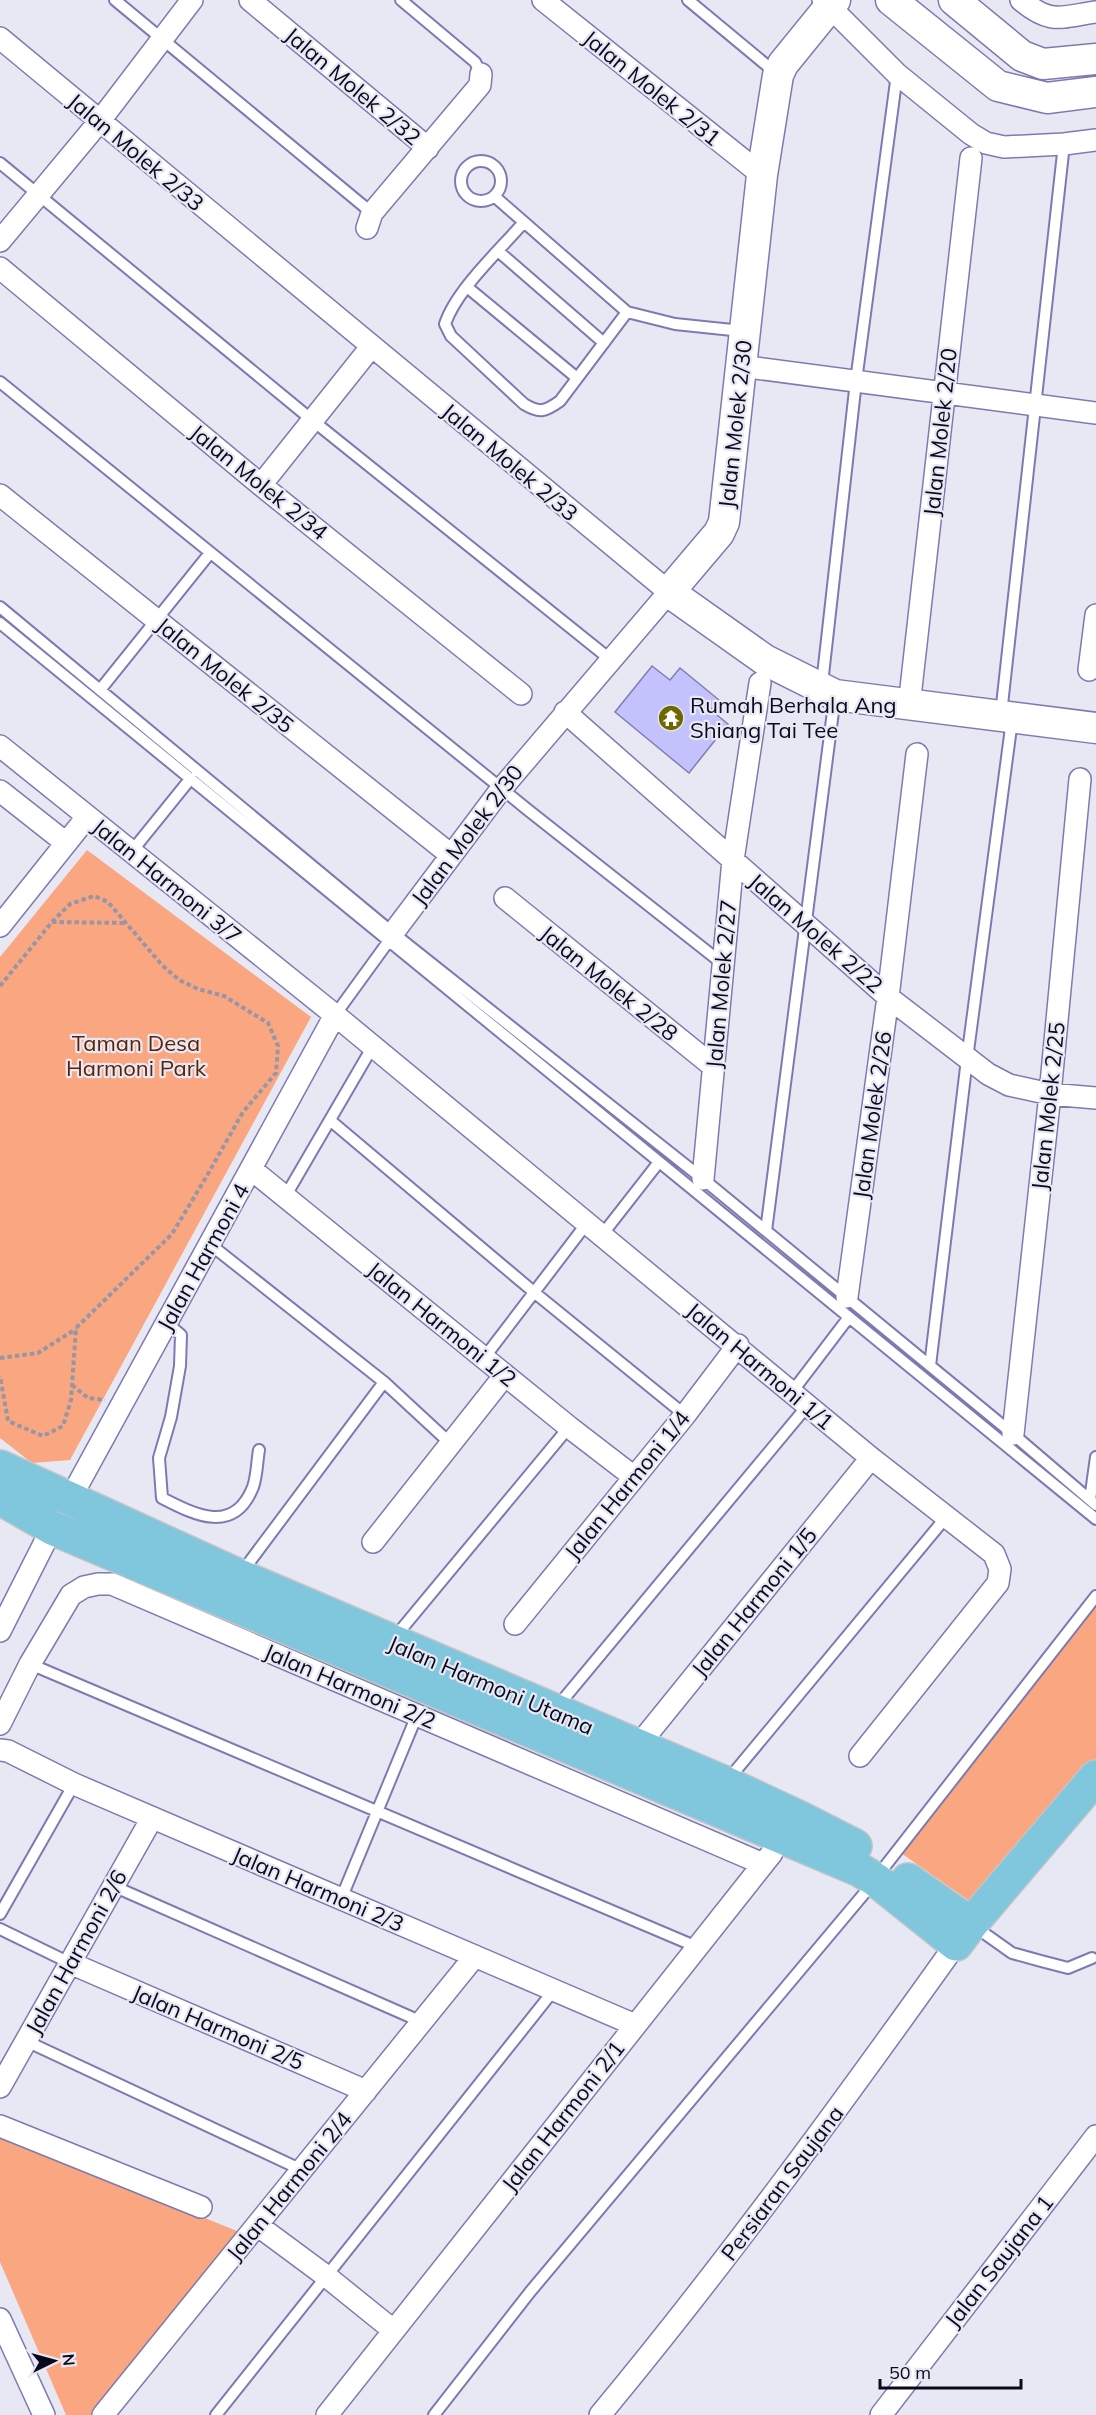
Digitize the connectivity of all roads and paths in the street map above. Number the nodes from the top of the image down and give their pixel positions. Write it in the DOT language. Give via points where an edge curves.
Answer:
graph roads {
  1 [pos="116,0"];
  2 [pos="192,0"];
  3 [pos="250,0"];
  4 [pos="400,0"];
  5 [pos="543,0"];
  6 [pos="688,0"];
  7 [pos="891,0"];
  8 [pos="954,0"];
  9 [pos="1021,0"];
  10 [pos="830,2"];
  11 [pos="1096,12"];
  12 [pos="0,38"];
  13 [pos="162,39"];
  14 [pos="1096,58"];
  15 [pos="481,74"];
  16 [pos="897,74"];
  17 [pos="778,75"];
  18 [pos="1096,92"];
  19 [pos="99,122"];
  20 [pos="1096,140"];
  21 [pos="1064,144"];
  22 [pos="428,148"];
  23 [pos="971,158"];
  24 [pos="0,163"];
  25 [pos="762,176"];
  26 [pos="38,196"];
  27 [pos="494,196"];
  28 [pos="370,221"];
  29 [pos="524,222"];
  30 [pos="0,241"];
  31 [pos="498,251"];
  32 [pos="0,268"];
  33 [pos="467,287"];
  34 [pos="627,312"];
  35 [pos="745,331"];
  36 [pos="604,343"];
  37 [pos="371,347"];
  38 [pos="741,366"];
  39 [pos="577,378"];
  40 [pos="856,381"];
  41 [pos="0,382"];
  42 [pos="944,393"];
  43 [pos="1035,405"];
  44 [pos="1096,413"];
  45 [pos="312,420"];
  46 [pos="261,485"];
  47 [pos="0,495"];
  48 [pos="210,553"];
  49 [pos="669,592"];
  50 [pos="0,607"];
  51 [pos="1096,615"];
  52 [pos="157,620"];
  53 [pos="1,626"];
  54 [pos="611,660"];
  55 [pos="1089,670"];
  56 [pos="760,683"];
  57 [pos="100,690"];
  58 [pos="828,692"];
  59 [pos="521,694"];
  60 [pos="909,706"];
  61 [pos="566,712"];
  62 [pos="1006,716"];
  63 [pos="1096,728"];
  64 [pos="0,746"];
  65 [pos="917,754"];
  66 [pos="190,778"];
  67 [pos="1080,779"];
  68 [pos="502,788"];
  69 [pos="0,791"];
  70 [pos="87,817"];
  71 [pos="66,843"];
  72 [pos="132,851"];
  73 [pos="450,855"];
  74 [pos="733,860"];
  75 [pos="505,898"];
  76 [pos="2,919"];
  77 [pos="52,922"];
  78 [pos="126,923"];
  79 [pos="806,924"];
  80 [pos="391,937"];
  81 [pos="723,964"];
  82 [pos="0,986"];
  83 [pos="888,997"];
  84 [pos="335,1015"];
  85 [pos="373,1046"];
  86 [pos="967,1059"];
  87 [pos="714,1067"];
  88 [pos="1050,1094"];
  89 [pos="1096,1098"];
  90 [pos="331,1121"];
  91 [pos="659,1162"];
  92 [pos="251,1169"];
  93 [pos="703,1179"];
  94 [pos="285,1197"];
  95 [pos="594,1229"];
  96 [pos="766,1231"];
  97 [pos="211,1245"];
  98 [pos="534,1293"];
  99 [pos="848,1307"];
  100 [pos="167,1323"];
  101 [pos="76,1328"];
  102 [pos="738,1345"];
  103 [pos="0,1358"];
  104 [pos="484,1358"];
  105 [pos="930,1366"];
  106 [pos="505,1375"];
  107 [pos="0,1376"];
  108 [pos="384,1382"];
  109 [pos="72,1385"];
  110 [pos="800,1399"];
  111 [pos="123,1403"];
  112 [pos="686,1415"];
  113 [pos="568,1427"];
  114 [pos="1013,1434"];
  115 [pos="451,1444"];
  116 [pos="259,1450"];
  117 [pos="1096,1457"];
  118 [pos="871,1458"];
  119 [pos="0,1467"];
  120 [pos="634,1477"];
  121 [pos="0,1498"];
  122 [pos="70,1499"];
  123 [pos="1093,1502"];
  124 [pos="947,1516"];
  125 [pos="1096,1519"];
  126 [pos="52,1528"];
  127 [pos="374,1542"];
  128 [pos="239,1576"];
  129 [pos="1096,1596"];
  130 [pos="515,1624"];
  131 [pos="0,1631"];
  132 [pos="391,1641"];
  133 [pos="30,1664"];
  134 [pos="554,1712"];
  135 [pos="417,1715"];
  136 [pos="0,1724"];
  137 [pos="1,1746"];
  138 [pos="637,1747"];
  139 [pos="860,1756"];
  140 [pos="1096,1777"];
  141 [pos="725,1783"];
  142 [pos="74,1784"];
  143 [pos="378,1811"];
  144 [pos="152,1818"];
  145 [pos="793,1828"];
  146 [pos="763,1864"];
  147 [pos="881,1872"];
  148 [pos="113,1886"];
  149 [pos="341,1899"];
  150 [pos="0,1914"];
  151 [pos="0,1929"];
  152 [pos="964,1934"];
  153 [pos="697,1947"];
  154 [pos="476,1956"];
  155 [pos="1092,1958"];
  156 [pos="70,1964"];
  157 [pos="554,1990"];
  158 [pos="422,2022"];
  159 [pos="635,2025"];
  160 [pos="26,2041"];
  161 [pos="0,2087"];
  162 [pos="366,2091"];
  163 [pos="0,2126"];
  164 [pos="1096,2136"];
  165 [pos="302,2170"];
  166 [pos="201,2207"];
  167 [pos="257,2225"];
  168 [pos="326,2276"];
  169 [pos="0,2319"];
  170 [pos="393,2330"];
  171 [pos="44,2415"];
  172 [pos="103,2415"];
  173 [pos="216,2415"];
  174 [pos="327,2415"];
  175 [pos="434,2415"];
  176 [pos="600,2415"];
  177 [pos="881,2415"];
  1 -- 13 [label="lane"];
  2 -- 13 [label="street"];
  3 -- 22 [label="street, Jalan Molek 2/32"];
  4 -- 15 [label="lane" via="475,62"];
  5 -- 25 [label="street, Jalan Molek 2/31"];
  6 -- 17 [label="lane"];
  7 -- 18 [label="street" via="998,86 1047,98"];
  8 -- 14 [label="street" via="1022,57 1043,64"];
  9 -- 11 [label="street" via="1050,18"];
  10 -- 16 [label="street"];
  10 -- 17 [label="street, Jalan Molek 2/30"];
  12 -- 19 [label="street, Jalan Molek 2/33"];
  13 -- 19 [label="street"];
  13 -- 28 [label="lane"];
  15 -- 22 [label="street" via="480,85"];
  16 -- 21 [label="street" via="986,143 1004,147"];
  16 -- 40 [label="lane"];
  17 -- 25 [label="street, Jalan Molek 2/30"];
  19 -- 26 [label="street"];
  19 -- 37 [label="street, Jalan Molek 2/33"];
  20 -- 21 [label="street"];
  21 -- 43 [label="lane"];
  22 -- 28 [label="street"];
  23 -- 42 [label="street, Jalan Molek 2/20"];
  24 -- 26 [label="lane"];
  25 -- 35 [label="street, Jalan Molek 2/30"];
  26 -- 30 [label="street"];
  26 -- 45 [label="lane"];
  27 -- 29 [label="lane"];
  29 -- 31 [label="lane"];
  29 -- 34 [label="lane"];
  31 -- 33 [label="lane"];
  31 -- 36 [label="lane"];
  32 -- 46 [label="street, Jalan Molek 2/34"];
  33 -- 39 [label="lane"];
  33 -- 39 [label="lane" via="449,310 445,324 451,336 524,404 534,410 548,410"];
  34 -- 35 [label="lane" via="675,324"];
  34 -- 36 [label="lane"];
  35 -- 38 [label="street, Jalan Molek 2/30"];
  36 -- 39 [label="lane"];
  37 -- 45 [label="street"];
  37 -- 49 [label="street, Jalan Molek 2/33"];
  38 -- 40 [label="street"];
  38 -- 49 [label="street, Jalan Molek 2/30" via="723,522 719,533"];
  40 -- 42 [label="street"];
  40 -- 58 [label="lane"];
  41 -- 48 [label="lane"];
  42 -- 43 [label="street"];
  42 -- 60 [label="street, Jalan Molek 2/20"];
  43 -- 44 [label="street"];
  43 -- 62 [label="lane"];
  45 -- 46 [label="street"];
  45 -- 54 [label="lane"];
  46 -- 59 [label="street, Jalan Molek 2/34"];
  47 -- 52 [label="street, Jalan Molek 2/35"];
  48 -- 52 [label="lane"];
  48 -- 68 [label="lane"];
  49 -- 54 [label="street, Jalan Molek 2/30"];
  49 -- 58 [label="street, Jalan Molek 2/33" via="765,660"];
  50 -- 57 [label="lane"];
  51 -- 55 [label="street"];
  52 -- 57 [label="lane"];
  52 -- 73 [label="street, Jalan Molek 2/35"];
  53 -- 66 [label="lane"];
  54 -- 61 [label="street, Jalan Molek 2/30"];
  56 -- 74 [label="street, Jalan Molek 2/27"];
  57 -- 80 [label="lane"];
  58 -- 60 [label="street, Jalan Molek 2/33"];
  58 -- 79 [label="lane"];
  60 -- 62 [label="street, Jalan Molek 2/33"];
  61 -- 68 [label="street, Jalan Molek 2/30"];
  61 -- 74 [label="street, Jalan Molek 2/22"];
  62 -- 63 [label="street, Jalan Molek 2/33"];
  62 -- 86 [label="lane"];
  64 -- 70 [label="street, Jalan Harmoni 3/7"];
  65 -- 83 [label="street, Jalan Molek 2/26"];
  66 -- 72 [label="lane"];
  66 -- 80 [label="lane"];
  67 -- 88 [label="street, Jalan Molek 2/25"];
  68 -- 73 [label="street, Jalan Molek 2/30"];
  68 -- 81 [label="lane"];
  69 -- 71 [label="street"];
  70 -- 71 [label="street"];
  70 -- 72 [label="street, Jalan Harmoni 3/7"];
  71 -- 76 [label="street"];
  72 -- 84 [label="street, Jalan Harmoni 3/7"];
  73 -- 80 [label="street, Jalan Molek 2/30"];
  74 -- 79 [label="street, Jalan Molek 2/22"];
  74 -- 81 [label="street, Jalan Molek 2/27"];
  75 -- 87 [label="street, Jalan Molek 2/28"];
  77 -- 78 [label="path"];
  77 -- 78 [label="path" via="70,904 94,896 108,902"];
  77 -- 82 [label="path"];
  78 -- 101 [label="path" via="179,980 224,996 268,1023 279,1046 276,1073 243,1112 172,1234"];
  79 -- 83 [label="street, Jalan Molek 2/22"];
  79 -- 96 [label="lane"];
  80 -- 84 [label="lane"];
  80 -- 91 [label="lane"];
  80 -- 93 [label="lane"];
  81 -- 87 [label="street, Jalan Molek 2/27"];
  83 -- 86 [label="street, Jalan Molek 2/22"];
  83 -- 99 [label="street, Jalan Molek 2/26"];
  84 -- 85 [label="street, Jalan Harmoni 1/1"];
  84 -- 92 [label="street, Jalan Harmoni 4"];
  85 -- 90 [label="lane"];
  85 -- 95 [label="street, Jalan Harmoni 1/1"];
  86 -- 88 [label="street, Jalan Molek 2/22" via="1009,1085"];
  86 -- 105 [label="lane"];
  87 -- 93 [label="street, Jalan Molek 2/27"];
  88 -- 89 [label="street, Jalan Molek 2/22"];
  88 -- 114 [label="street, Jalan Molek 2/25"];
  90 -- 94 [label="lane"];
  90 -- 98 [label="lane"];
  91 -- 95 [label="lane"];
  91 -- 99 [label="lane"];
  92 -- 94 [label="street, Jalan Harmoni 1/2"];
  92 -- 97 [label="street, Jalan Harmoni 4"];
  93 -- 96 [label="lane"];
  94 -- 104 [label="street, Jalan Harmoni 1/2"];
  95 -- 98 [label="lane"];
  95 -- 102 [label="street, Jalan Harmoni 1/1"];
  96 -- 99 [label="lane"];
  97 -- 100 [label="street, Jalan Harmoni 4"];
  97 -- 108 [label="lane"];
  98 -- 104 [label="lane"];
  98 -- 112 [label="lane"];
  99 -- 105 [label="lane"];
  99 -- 110 [label="lane"];
  99 -- 125 [label="lane"];
  100 -- 111 [label="street, Jalan Harmoni 4"];
  100 -- 116 [label="lane" via="181,1335 171,1417 159,1458 162,1498 188,1512 219,1519 240,1508 253,1487"];
  101 -- 103 [label="path" via="38,1353"];
  101 -- 109 [label="path"];
  102 -- 110 [label="street, Jalan Harmoni 1/1"];
  102 -- 112 [label="street, Jalan Harmoni 1/4"];
  104 -- 106 [label="street, Jalan Harmoni 1/2"];
  105 -- 114 [label="lane"];
  106 -- 113 [label="street, Jalan Harmoni 1/2"];
  106 -- 115 [label="street"];
  107 -- 109 [label="path" via="8,1421 43,1436 63,1426"];
  108 -- 115 [label="lane"];
  108 -- 128 [label="lane"];
  109 -- 111 [label="path" via="88,1398"];
  110 -- 118 [label="street, Jalan Harmoni 1/1"];
  110 -- 134 [label="lane"];
  111 -- 122 [label="street, Jalan Harmoni 4"];
  112 -- 120 [label="street, Jalan Harmoni 1/4"];
  113 -- 120 [label="street, Jalan Harmoni 1/2"];
  113 -- 132 [label="lane"];
  114 -- 123 [label="lane"];
  115 -- 127 [label="street"];
  117 -- 123 [label="lane"];
  118 -- 124 [label="street, Jalan Harmoni 1/1"];
  118 -- 138 [label="street, Jalan Harmoni 1/5"];
  119 -- 122 [label="main road, Jalan Harmoni Utama"];
  120 -- 130 [label="street, Jalan Harmoni 1/4"];
  121 -- 126 [label="main road, Jalan Harmoni Utama"];
  122 -- 128 [label="main road, Jalan Harmoni Utama"];
  124 -- 139 [label="street, Jalan Harmoni 1/1" via="994,1554 1000,1569 998,1583"];
  124 -- 141 [label="lane"];
  126 -- 131 [label="street"];
  126 -- 145 [label="main road, Jalan Harmoni Utama"];
  128 -- 132 [label="main road, Jalan Harmoni Utama"];
  129 -- 147 [label="lane"];
  132 -- 134 [label="main road, Jalan Harmoni Utama"];
  133 -- 135 [label="street, Jalan Harmoni 2/2" via="71,1595 84,1587 112,1584"];
  133 -- 136 [label="street, Jalan Harmoni 2/2"];
  133 -- 143 [label="lane"];
  134 -- 138 [label="main road, Jalan Harmoni Utama"];
  135 -- 143 [label="lane"];
  135 -- 146 [label="street, Jalan Harmoni 2/2"];
  137 -- 142 [label="street, Jalan Harmoni 2/3"];
  138 -- 141 [label="main road, Jalan Harmoni Utama"];
  140 -- 152 [label="main road"];
  141 -- 145 [label="main road, Jalan Harmoni Utama"];
  142 -- 144 [label="street, Jalan Harmoni 2/3"];
  142 -- 150 [label="lane"];
  143 -- 149 [label="lane"];
  143 -- 153 [label="lane"];
  144 -- 148 [label="street, Jalan Harmoni 2/6"];
  144 -- 149 [label="street, Jalan Harmoni 2/3"];
  145 -- 146 [label="street, Jalan Harmoni 2/1"];
  145 -- 147 [label="main road, Jalan Harmoni Utama"];
  146 -- 153 [label="street, Jalan Harmoni 2/1"];
  147 -- 152 [label="main road, Jalan Harmoni Utama"];
  147 -- 175 [label="lane" via="530,2292"];
  148 -- 156 [label="street, Jalan Harmoni 2/6"];
  148 -- 158 [label="lane"];
  149 -- 154 [label="street, Jalan Harmoni 2/3"];
  151 -- 156 [label="lane"];
  152 -- 155 [label="lane" via="1012,1953 1068,1968"];
  152 -- 176 [label="street, Persiaran Saujana" via="812,2145"];
  153 -- 159 [label="street, Jalan Harmoni 2/1"];
  154 -- 157 [label="street, Jalan Harmoni 2/3"];
  154 -- 158 [label="street, Jalan Harmoni 2/4"];
  156 -- 160 [label="street, Jalan Harmoni 2/6"];
  156 -- 162 [label="street, Jalan Harmoni 2/5"];
  157 -- 159 [label="street, Jalan Harmoni 2/3"];
  157 -- 168 [label="lane"];
  158 -- 162 [label="street, Jalan Harmoni 2/4"];
  159 -- 170 [label="street, Jalan Harmoni 2/1"];
  160 -- 161 [label="street, Jalan Harmoni 2/6"];
  160 -- 165 [label="lane"];
  162 -- 165 [label="street, Jalan Harmoni 2/4"];
  163 -- 166 [label="street"];
  164 -- 177 [label="street, Jalan Saujana 1"];
  165 -- 167 [label="street, Jalan Harmoni 2/4"];
  167 -- 168 [label="street"];
  167 -- 172 [label="street, Jalan Harmoni 2/4"];
  168 -- 170 [label="street"];
  168 -- 173 [label="lane"];
  169 -- 171 [label="street"];
  170 -- 174 [label="street, Jalan Harmoni 2/1"];
}
